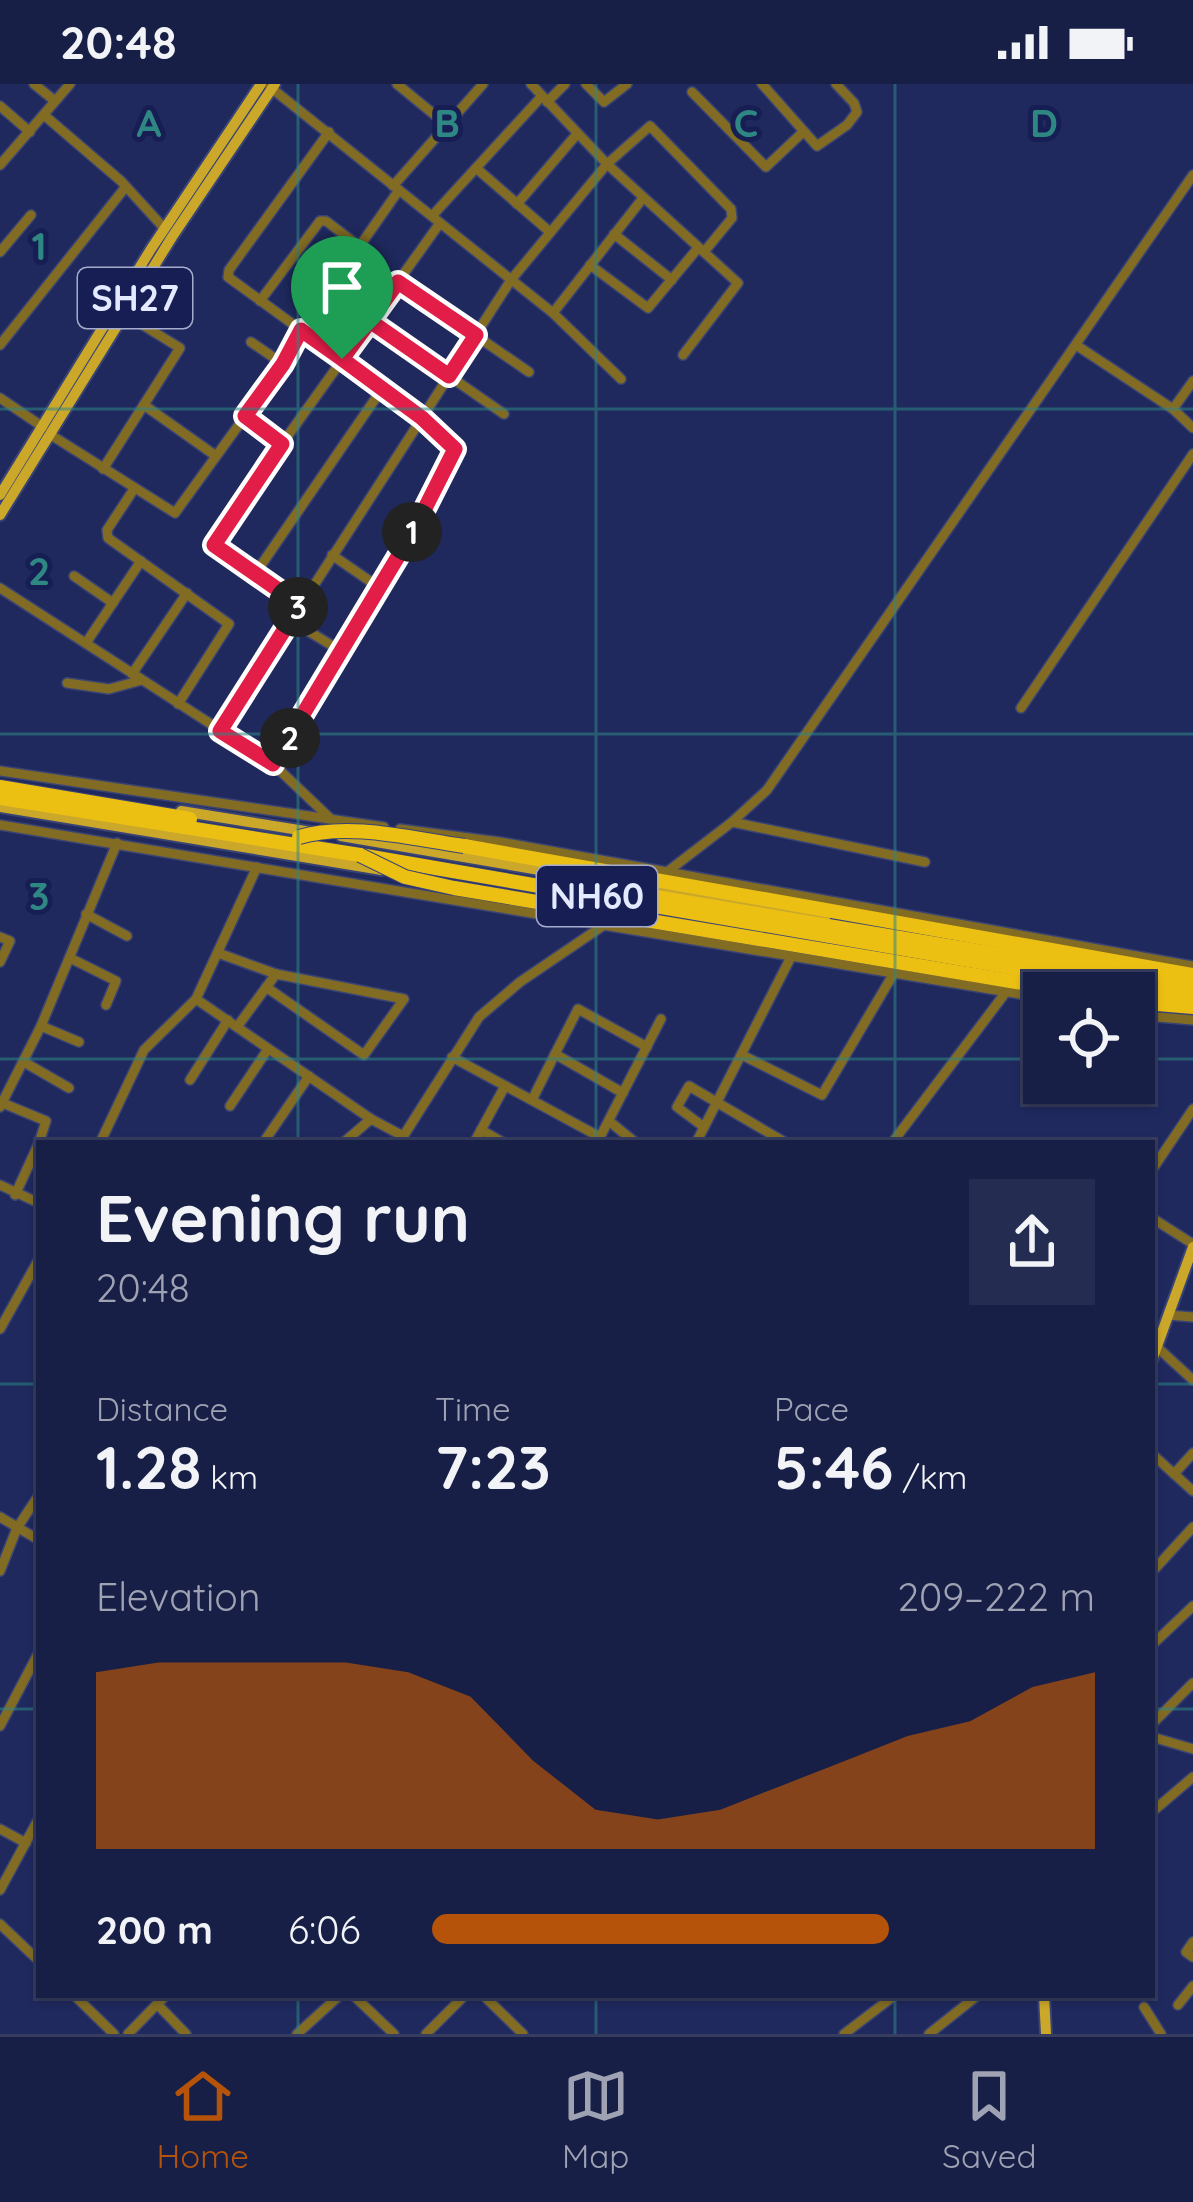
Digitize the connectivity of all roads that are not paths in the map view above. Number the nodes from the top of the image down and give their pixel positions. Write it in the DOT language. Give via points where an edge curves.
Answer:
graph roads {
  1 [pos="34,84"];
  2 [pos="70,84"];
  3 [pos="397,84"];
  4 [pos="484,84"];
  5 [pos="531,84"];
  6 [pos="565,84"];
  7 [pos="586,84"];
  8 [pos="628,84"];
  9 [pos="762,84"];
  10 [pos="836,84"];
  11 [pos="268,85"];
  12 [pos="692,92"];
  13 [pos="544,98"];
  14 [pos="55,101"];
  15 [pos="0,106"];
  16 [pos="44,115"];
  17 [pos="447,125"];
  18 [pos="29,132"];
  19 [pos="329,132"];
  20 [pos="803,132"];
  21 [pos="577,134"];
  22 [pos="2,160"];
  23 [pos="607,164"];
  24 [pos="476,168"];
  25 [pos="1193,175"];
  26 [pos="124,188"];
  27 [pos="396,188"];
  28 [pos="643,198"];
  29 [pos="517,204"];
  30 [pos="31,215"];
  31 [pos="436,220"];
  32 [pos="164,228"];
  33 [pos="550,232"];
  34 [pos="614,234"];
  35 [pos="359,246"];
  36 [pos="701,250"];
  37 [pos="0,252"];
  38 [pos="590,265"];
  39 [pos="511,280"];
  40 [pos="672,280"];
  41 [pos="138,281"];
  42 [pos="398,282"];
  43 [pos="260,301"];
  44 [pos="554,313"];
  45 [pos="125,314"];
  46 [pos="370,321"];
  47 [pos="301,330"];
  48 [pos="476,335"];
  49 [pos="251,342"];
  50 [pos="0,345"];
  51 [pos="1076,345"];
  52 [pos="682,356"];
  53 [pos="342,359"];
  54 [pos="283,364"];
  55 [pos="529,372"];
  56 [pos="449,376"];
  57 [pos="621,380"];
  58 [pos="1193,381"];
  59 [pos="382,389"];
  60 [pos="0,398"];
  61 [pos="144,405"];
  62 [pos="1173,409"];
  63 [pos="504,414"];
  64 [pos="245,416"];
  65 [pos="422,418"];
  66 [pos="1193,428"];
  67 [pos="47,431"];
  68 [pos="282,444"];
  69 [pos="1193,454"];
  70 [pos="216,456"];
  71 [pos="103,469"];
  72 [pos="134,489"];
  73 [pos="0,495"];
  74 [pos="0,515"];
  75 [pos="332,555"];
  76 [pos="141,561"];
  77 [pos="255,574"];
  78 [pos="74,577"];
  79 [pos="0,588"];
  80 [pos="380,588"];
  81 [pos="187,593"];
  82 [pos="113,602"];
  83 [pos="300,605"];
  84 [pos="290,620"];
  85 [pos="86,643"];
  86 [pos="341,651"];
  87 [pos="137,677"];
  88 [pos="67,683"];
  89 [pos="178,704"];
  90 [pos="1021,708"];
  91 [pos="220,731"];
  92 [pos="273,764"];
  93 [pos="0,771"];
  94 [pos="0,784"];
  95 [pos="0,802"];
  96 [pos="333,821"];
  97 [pos="732,822"];
  98 [pos="0,825"];
  99 [pos="299,837"];
  100 [pos="117,843"];
  101 [pos="360,855"];
  102 [pos="926,862"];
  103 [pos="257,866"];
  104 [pos="667,872"];
  105 [pos="86,914"];
  106 [pos="604,925"];
  107 [pos="127,936"];
  108 [pos="0,938"];
  109 [pos="218,952"];
  110 [pos="791,957"];
  111 [pos="70,958"];
  112 [pos="0,962"];
  113 [pos="894,973"];
  114 [pos="276,974"];
  115 [pos="1023,977"];
  116 [pos="1193,978"];
  117 [pos="1023,983"];
  118 [pos="266,987"];
  119 [pos="1006,992"];
  120 [pos="1023,995"];
  121 [pos="196,999"];
  122 [pos="1155,1001"];
  123 [pos="1193,1004"];
  124 [pos="106,1005"];
  125 [pos="1155,1017"];
  126 [pos="661,1019"];
  127 [pos="1193,1020"];
  128 [pos="232,1024"];
  129 [pos="41,1026"];
  130 [pos="79,1042"];
  131 [pos="647,1047"];
  132 [pos="268,1048"];
  133 [pos="554,1054"];
  134 [pos="742,1055"];
  135 [pos="452,1057"];
  136 [pos="24,1062"];
  137 [pos="309,1076"];
  138 [pos="190,1080"];
  139 [pos="505,1085"];
  140 [pos="69,1088"];
  141 [pos="623,1093"];
  142 [pos="532,1100"];
  143 [pos="717,1103"];
  144 [pos="1,1104"];
  145 [pos="230,1106"];
  146 [pos="1193,1109"];
  147 [pos="371,1119"];
  148 [pos="608,1121"];
  149 [pos="704,1127"];
  150 [pos="481,1130"];
  151 [pos="401,1139"];
  152 [pos="40,1140"];
  153 [pos="101,1140"];
  154 [pos="265,1140"];
  155 [pos="346,1140"];
  156 [pos="476,1140"];
  157 [pos="499,1140"];
  158 [pos="599,1140"];
  159 [pos="632,1140"];
  160 [pos="698,1140"];
  161 [pos="781,1140"];
  162 [pos="894,1140"];
  163 [pos="36,1150"];
  164 [pos="1155,1166"];
  165 [pos="0,1185"];
  166 [pos="15,1195"];
  167 [pos="36,1202"];
  168 [pos="1155,1220"];
  169 [pos="1192,1249"];
  170 [pos="36,1264"];
  171 [pos="1168,1315"];
  172 [pos="1193,1317"];
  173 [pos="0,1329"];
  174 [pos="1157,1347"];
  175 [pos="1155,1352"];
  176 [pos="1193,1380"];
  177 [pos="1193,1454"];
  178 [pos="1155,1457"];
  179 [pos="1174,1474"];
  180 [pos="1193,1491"];
  181 [pos="36,1500"];
  182 [pos="0,1517"];
  183 [pos="1193,1527"];
  184 [pos="17,1528"];
  185 [pos="36,1538"];
  186 [pos="1155,1569"];
  187 [pos="0,1571"];
  188 [pos="1193,1606"];
  189 [pos="1155,1642"];
  190 [pos="36,1657"];
  191 [pos="1193,1683"];
  192 [pos="2,1719"];
  193 [pos="1155,1721"];
  194 [pos="1155,1738"];
  195 [pos="1193,1749"];
  196 [pos="1193,1777"];
  197 [pos="1155,1809"];
  198 [pos="36,1824"];
  199 [pos="0,1829"];
  200 [pos="26,1843"];
  201 [pos="0,1890"];
  202 [pos="0,1924"];
  203 [pos="1193,1942"];
  204 [pos="1193,1957"];
  205 [pos="36,1958"];
  206 [pos="1193,1986"];
  207 [pos="77,1998"];
  208 [pos="337,1998"];
  209 [pos="356,1998"];
  210 [pos="462,1998"];
  211 [pos="486,1998"];
  212 [pos="892,1998"];
  213 [pos="974,1998"];
  214 [pos="1044,1998"];
  215 [pos="162,2000"];
  216 [pos="1178,2005"];
  217 [pos="1144,2007"];
  218 [pos="299,2033"];
  219 [pos="390,2033"];
  220 [pos="114,2034"];
  221 [pos="128,2034"];
  222 [pos="186,2034"];
  223 [pos="426,2034"];
  224 [pos="523,2034"];
  225 [pos="844,2034"];
  226 [pos="929,2034"];
  227 [pos="1046,2034"];
  228 [pos="1161,2034"];
  1 -- 14 [label="street"];
  2 -- 14 [label="street"];
  3 -- 17 [label="street"];
  4 -- 17 [label="street"];
  5 -- 13 [label="street"];
  6 -- 13 [label="street"];
  7 -- 8 [label="street" via="604,102"];
  9 -- 20 [label="street"];
  10 -- 20 [label="street" via="857,107 855,117 820,145"];
  11 -- 19 [label="street"];
  11 -- 32 [label="main road, SH27"];
  11 -- 41 [label="main road, SH27"];
  12 -- 20 [label="street" via="766,167"];
  13 -- 21 [label="street"];
  13 -- 24 [label="street"];
  14 -- 16 [label="street"];
  15 -- 18 [label="street"];
  16 -- 18 [label="street"];
  16 -- 26 [label="street"];
  17 -- 27 [label="street"];
  18 -- 22 [label="street"];
  19 -- 27 [label="street"];
  19 -- 43 [label="street" via="227,273"];
  21 -- 23 [label="street"];
  21 -- 29 [label="street"];
  23 -- 28 [label="street"];
  23 -- 33 [label="street"];
  23 -- 36 [label="street" via="653,126 733,212"];
  24 -- 29 [label="street"];
  24 -- 31 [label="street"];
  25 -- 51 [label="street"];
  26 -- 32 [label="street"];
  26 -- 50 [label="street"];
  27 -- 31 [label="street"];
  27 -- 35 [label="street"];
  28 -- 34 [label="street"];
  28 -- 36 [label="street"];
  29 -- 33 [label="street"];
  30 -- 37 [label="street"];
  31 -- 39 [label="street"];
  31 -- 42 [label="street"];
  32 -- 41 [label="main road, SH27"];
  33 -- 39 [label="street"];
  34 -- 38 [label="street"];
  34 -- 40 [label="street"];
  35 -- 43 [label="street" via="320,221"];
  35 -- 47 [label="street"];
  36 -- 40 [label="street"];
  36 -- 52 [label="street" via="738,283"];
  38 -- 40 [label="street" via="648,308"];
  38 -- 44 [label="street"];
  39 -- 44 [label="street"];
  39 -- 48 [label="street"];
  41 -- 45 [label="main road, SH27"];
  41 -- 67 [label="main road, SH27"];
  42 -- 46 [label="street"];
  42 -- 48 [label="street"];
  43 -- 47 [label="street"];
  44 -- 57 [label="street"];
  45 -- 61 [label="street" via="180,349"];
  45 -- 67 [label="main road, SH27"];
  46 -- 53 [label="street"];
  46 -- 56 [label="street"];
  47 -- 53 [label="street"];
  47 -- 54 [label="street"];
  48 -- 55 [label="street"];
  48 -- 56 [label="street"];
  49 -- 54 [label="street"];
  51 -- 62 [label="street"];
  51 -- 97 [label="street" via="767,790"];
  53 -- 59 [label="street"];
  53 -- 68 [label="street"];
  54 -- 64 [label="street"];
  56 -- 63 [label="street"];
  56 -- 65 [label="street"];
  58 -- 62 [label="street"];
  59 -- 65 [label="street"];
  59 -- 77 [label="street"];
  60 -- 67 [label="street"];
  61 -- 70 [label="street"];
  61 -- 71 [label="street"];
  62 -- 66 [label="street"];
  64 -- 68 [label="street"];
  64 -- 70 [label="street"];
  65 -- 75 [label="street"];
  65 -- 80 [label="street" via="455,449"];
  67 -- 71 [label="street"];
  67 -- 73 [label="main road, SH27"];
  67 -- 74 [label="main road, SH27"];
  68 -- 77 [label="street" via="214,541"];
  69 -- 90 [label="street"];
  70 -- 72 [label="street" via="173,514"];
  71 -- 72 [label="street"];
  72 -- 76 [label="street" via="106,534"];
  75 -- 80 [label="street"];
  75 -- 83 [label="street"];
  76 -- 81 [label="street"];
  76 -- 82 [label="street"];
  77 -- 83 [label="street"];
  78 -- 82 [label="street"];
  79 -- 85 [label="street"];
  80 -- 86 [label="street"];
  81 -- 87 [label="street"];
  81 -- 89 [label="street" via="230,625"];
  82 -- 85 [label="street"];
  83 -- 84 [label="street"];
  84 -- 86 [label="street"];
  84 -- 91 [label="street"];
  85 -- 87 [label="street"];
  86 -- 92 [label="street"];
  87 -- 88 [label="street" via="109,689"];
  87 -- 89 [label="street"];
  89 -- 91 [label="street"];
  91 -- 92 [label="street"];
  92 -- 96 [label="street"];
  93 -- 96 [label="street"];
  94 -- 99 [label="highway, NH60"];
  94 -- 116 [label="main road"];
  95 -- 101 [label="highway, NH60"];
  95 -- 115 [label="main road"];
  96 -- 104 [label="street"];
  97 -- 102 [label="street"];
  97 -- 104 [label="street"];
  98 -- 100 [label="street"];
  99 -- 116 [label="highway, NH60, bridge"];
  99 -- 116 [label="highway, bridge" via="356,832 464,846"];
  100 -- 103 [label="street"];
  100 -- 105 [label="street"];
  101 -- 117 [label="highway, bridge" via="454,888"];
  101 -- 123 [label="highway, NH60, bridge"];
  103 -- 106 [label="street"];
  103 -- 109 [label="street"];
  104 -- 116 [label="street"];
  105 -- 107 [label="street"];
  105 -- 111 [label="street"];
  106 -- 110 [label="street"];
  106 -- 135 [label="street" via="494,1003"];
  108 -- 112 [label="street" via="10,941"];
  109 -- 114 [label="street"];
  109 -- 121 [label="street"];
  110 -- 113 [label="street"];
  110 -- 134 [label="street"];
  111 -- 124 [label="street" via="116,981"];
  111 -- 129 [label="street"];
  113 -- 119 [label="street"];
  113 -- 134 [label="street" via="822,1095"];
  114 -- 118 [label="street"];
  114 -- 118 [label="street" via="404,999 364,1055"];
  118 -- 128 [label="street"];
  119 -- 120 [label="street"];
  119 -- 162 [label="street"];
  121 -- 128 [label="street"];
  121 -- 153 [label="street" via="144,1050"];
  122 -- 123 [label="highway"];
  125 -- 127 [label="street"];
  126 -- 131 [label="street"];
  128 -- 132 [label="street"];
  128 -- 138 [label="street"];
  129 -- 130 [label="street"];
  129 -- 136 [label="street"];
  131 -- 133 [label="street" via="578,1009"];
  131 -- 141 [label="street"];
  132 -- 137 [label="street"];
  132 -- 145 [label="street"];
  133 -- 141 [label="street"];
  133 -- 142 [label="street"];
  134 -- 143 [label="street"];
  135 -- 139 [label="street"];
  135 -- 151 [label="street"];
  136 -- 140 [label="street"];
  136 -- 144 [label="street"];
  137 -- 147 [label="street"];
  137 -- 154 [label="street"];
  139 -- 142 [label="street"];
  139 -- 150 [label="street"];
  141 -- 148 [label="street"];
  142 -- 158 [label="street"];
  143 -- 149 [label="street"];
  143 -- 149 [label="street" via="689,1086 677,1107"];
  143 -- 161 [label="street"];
  144 -- 152 [label="street" via="46,1121"];
  146 -- 164 [label="street"];
  147 -- 151 [label="street"];
  147 -- 155 [label="street"];
  148 -- 158 [label="street"];
  148 -- 159 [label="street"];
  149 -- 160 [label="street"];
  150 -- 156 [label="street"];
  150 -- 157 [label="street"];
  163 -- 166 [label="street"];
  165 -- 166 [label="street"];
  166 -- 167 [label="street"];
  168 -- 169 [label="street"];
  169 -- 171 [label="main road"];
  170 -- 173 [label="street"];
  171 -- 172 [label="street"];
  171 -- 174 [label="main road"];
  174 -- 175 [label="main road"];
  174 -- 176 [label="street"];
  177 -- 179 [label="street"];
  178 -- 179 [label="street"];
  179 -- 180 [label="street"];
  181 -- 184 [label="street"];
  182 -- 184 [label="street"];
  183 -- 186 [label="street"];
  184 -- 185 [label="street"];
  184 -- 187 [label="street"];
  188 -- 189 [label="street"];
  190 -- 192 [label="street"];
  191 -- 193 [label="street"];
  194 -- 195 [label="street"];
  196 -- 197 [label="street"];
  198 -- 200 [label="street"];
  199 -- 200 [label="street"];
  200 -- 201 [label="street"];
  202 -- 205 [label="street"];
  203 -- 204 [label="street" via="1186,1952"];
  206 -- 216 [label="street"];
  207 -- 220 [label="street"];
  208 -- 218 [label="street"];
  209 -- 219 [label="street"];
  210 -- 223 [label="street"];
  211 -- 224 [label="street"];
  212 -- 225 [label="street"];
  213 -- 226 [label="street"];
  214 -- 227 [label="main road"];
  215 -- 221 [label="street"];
  215 -- 222 [label="street"];
  217 -- 228 [label="street"];
}
